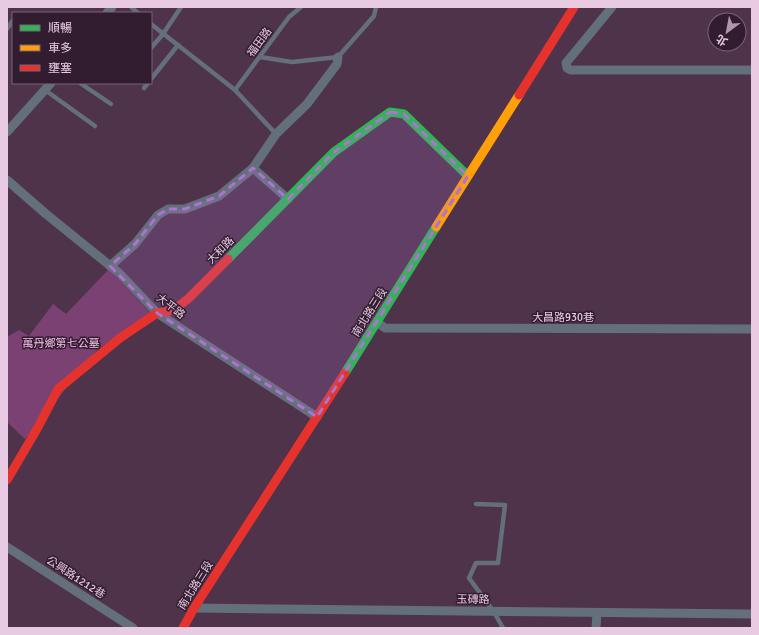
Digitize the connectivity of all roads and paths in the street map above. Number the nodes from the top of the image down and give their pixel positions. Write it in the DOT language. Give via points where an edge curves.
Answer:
graph roads {
  1 [pos="181,7"];
  2 [pos="300,7"];
  3 [pos="376,7"];
  4 [pos="574,7"];
  5 [pos="612,7"];
  6 [pos="152,25"];
  7 [pos="163,34"];
  8 [pos="178,45"];
  9 [pos="152,47"];
  10 [pos="260,56"];
  11 [pos="338,57"];
  12 [pos="752,70"];
  13 [pos="152,79"];
  14 [pos="81,84"];
  15 [pos="147,84"];
  16 [pos="48,86"];
  17 [pos="144,88"];
  18 [pos="235,90"];
  19 [pos="111,104"];
  20 [pos="95,126"];
  21 [pos="8,128"];
  22 [pos="276,134"];
  23 [pos="253,168"];
  24 [pos="468,176"];
  25 [pos="7,180"];
  26 [pos="288,199"];
  27 [pos="110,266"];
  28 [pos="157,313"];
  29 [pos="377,322"];
  30 [pos="752,329"];
  31 [pos="317,417"];
  32 [pos="7,480"];
  33 [pos="476,504"];
  34 [pos="7,547"];
  35 [pos="194,608"];
  36 [pos="494,612"];
  37 [pos="597,613"];
  38 [pos="752,614"];
  39 [pos="133,628"];
  40 [pos="183,628"];
  41 [pos="503,628"];
  42 [pos="596,628"];
  1 -- 7 [label="lane"];
  2 -- 10 [label="lane, 福田路" via="289,17"];
  3 -- 11 [label="lane" via="374,16"];
  4 -- 24 [label="street, 南北路三段"];
  5 -- 12 [label="street" via="566,63 567,68"];
  6 -- 7 [label="lane"];
  7 -- 8 [label="lane"];
  7 -- 9 [label="lane"];
  8 -- 13 [label="lane"];
  8 -- 18 [label="lane"];
  10 -- 11 [label="lane" via="292,62"];
  10 -- 18 [label="lane, 福田路"];
  11 -- 22 [label="street" via="338,64 307,104"];
  14 -- 19 [label="lane"];
  15 -- 17 [label="lane"];
  16 -- 20 [label="lane"];
  16 -- 21 [label="street"];
  18 -- 22 [label="lane"];
  22 -- 23 [label="street"];
  23 -- 26 [label="street"];
  23 -- 27 [label="street" via="219,196 185,209 168,209 158,215 135,244"];
  24 -- 26 [label="street, 大和路" via="404,114 390,112 334,152"];
  24 -- 29 [label="street, 南北路三段"];
  25 -- 27 [label="street, 大平路"];
  26 -- 28 [label="street, 大和路" via="189,298 174,310"];
  27 -- 28 [label="street, 大平路"];
  28 -- 31 [label="street, 大平路"];
  28 -- 32 [label="street, 大和路" via="120,338 58,388"];
  29 -- 30 [label="street, 大昌路930巷" via="385,328"];
  29 -- 31 [label="street, 南北路三段"];
  31 -- 35 [label="street, 南北路三段"];
  33 -- 36 [label="lane" via="505,505 498,563 476,563 469,578"];
  34 -- 39 [label="street, 公興路1212巷"];
  35 -- 36 [label="street, 玉磚路"];
  35 -- 40 [label="street, 南北路三段"];
  36 -- 37 [label="street, 玉磚路"];
  36 -- 41 [label="lane"];
  37 -- 38 [label="street, 玉磚路"];
  37 -- 42 [label="street"];
}
